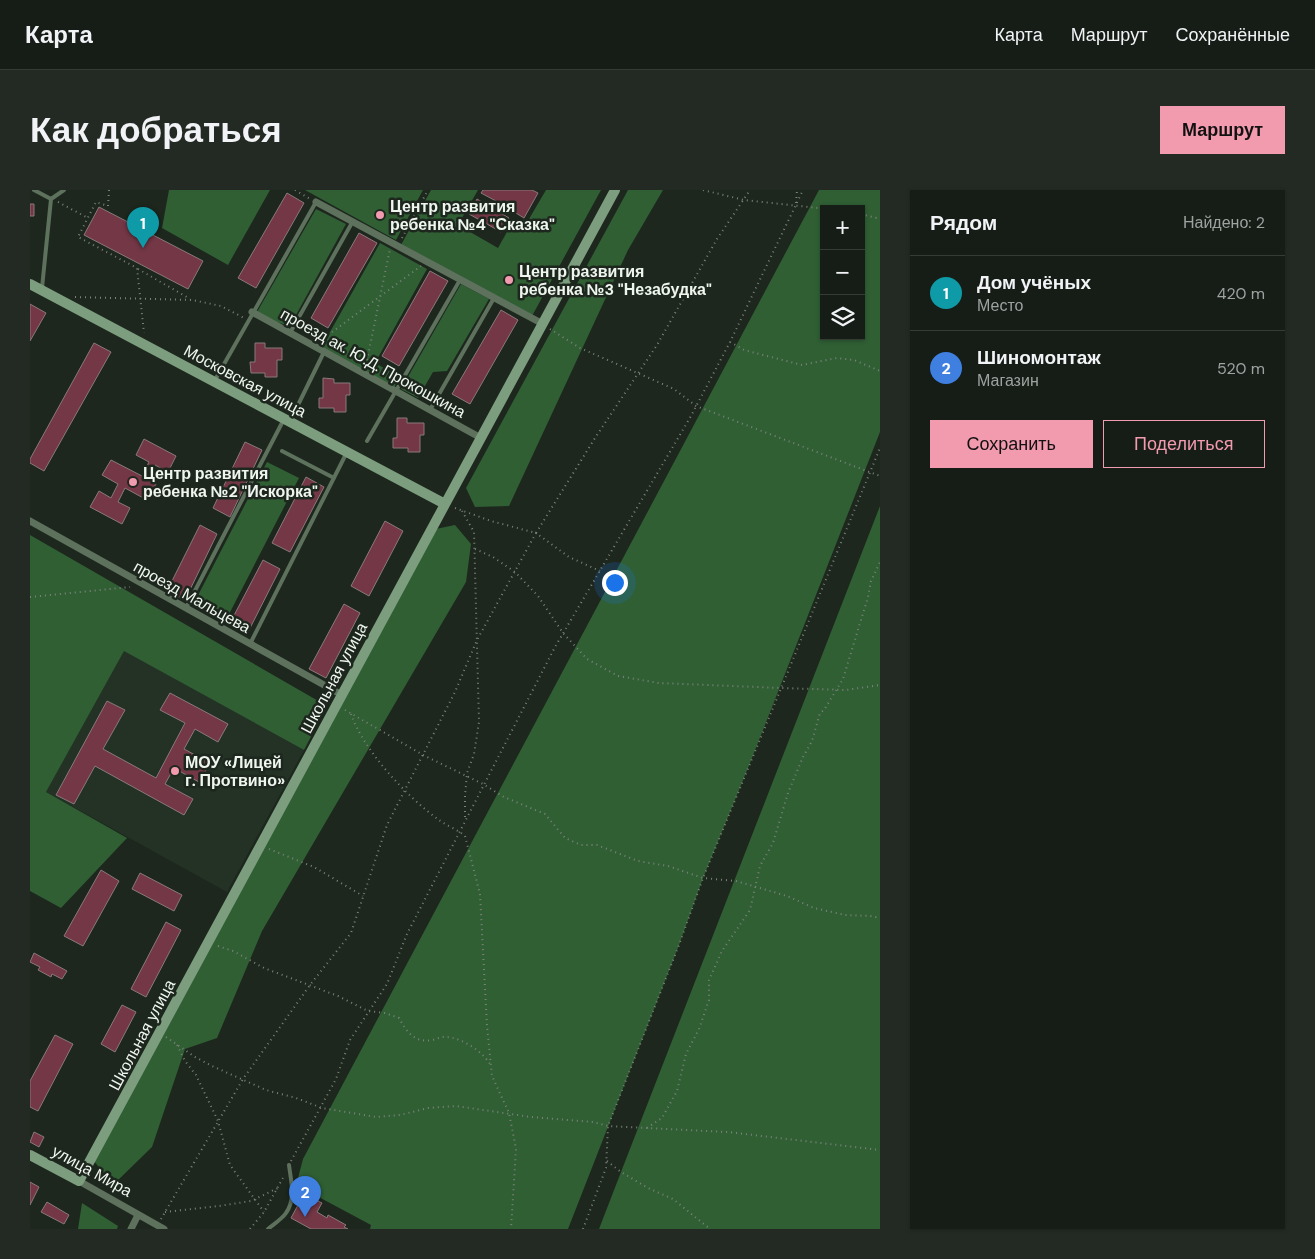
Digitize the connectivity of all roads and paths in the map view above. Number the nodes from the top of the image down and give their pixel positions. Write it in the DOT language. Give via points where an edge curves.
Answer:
graph roads {
  1 [pos="34,190"];
  2 [pos="64,190"];
  3 [pos="109,190"];
  4 [pos="295,190"];
  5 [pos="428,190"];
  6 [pos="615,190"];
  7 [pos="703,190"];
  8 [pos="750,190"];
  9 [pos="797,190"];
  10 [pos="803,190"];
  11 [pos="51,199"];
  12 [pos="744,200"];
  13 [pos="316,202"];
  14 [pos="795,205"];
  15 [pos="820,208"];
  16 [pos="865,215"];
  17 [pos="88,218"];
  18 [pos="880,219"];
  19 [pos="352,221"];
  20 [pos="394,244"];
  21 [pos="426,261"];
  22 [pos="137,268"];
  23 [pos="460,280"];
  24 [pos="30,284"];
  25 [pos="42,290"];
  26 [pos="72,296"];
  27 [pos="379,297"];
  28 [pos="140,298"];
  29 [pos="494,298"];
  30 [pos="192,300"];
  31 [pos="252,312"];
  32 [pos="248,320"];
  33 [pos="543,324"];
  34 [pos="290,333"];
  35 [pos="730,342"];
  36 [pos="145,346"];
  37 [pos="314,346"];
  38 [pos="324,352"];
  39 [pos="880,371"];
  40 [pos="364,374"];
  41 [pos="638,374"];
  42 [pos="214,382"];
  43 [pos="396,391"];
  44 [pos="298,405"];
  45 [pos="696,406"];
  46 [pos="430,410"];
  47 [pos="284,419"];
  48 [pos="481,438"];
  49 [pos="367,441"];
  50 [pos="880,448"];
  51 [pos="282,451"];
  52 [pos="347,452"];
  53 [pos="871,473"];
  54 [pos="880,476"];
  55 [pos="334,478"];
  56 [pos="445,504"];
  57 [pos="462,510"];
  58 [pos="30,522"];
  59 [pos="536,533"];
  60 [pos="475,549"];
  61 [pos="880,562"];
  62 [pos="600,570"];
  63 [pos="514,572"];
  64 [pos="143,585"];
  65 [pos="30,597"];
  66 [pos="186,609"];
  67 [pos="563,633"];
  68 [pos="477,640"];
  69 [pos="250,644"];
  70 [pos="880,685"];
  71 [pos="781,688"];
  72 [pos="835,690"];
  73 [pos="342,695"];
  74 [pos="337,705"];
  75 [pos="351,714"];
  76 [pos="423,755"];
  77 [pos="466,776"];
  78 [pos="483,784"];
  79 [pos="404,791"];
  80 [pos="465,821"];
  81 [pos="460,832"];
  82 [pos="261,846"];
  83 [pos="703,878"];
  84 [pos="754,887"];
  85 [pos="363,896"];
  86 [pos="880,918"];
  87 [pos="209,942"];
  88 [pos="310,985"];
  89 [pos="368,1012"];
  90 [pos="160,1032"];
  91 [pos="176,1044"];
  92 [pos="491,1066"];
  93 [pos="243,1079"];
  94 [pos="322,1108"];
  95 [pos="509,1113"];
  96 [pos="218,1121"];
  97 [pos="608,1126"];
  98 [pos="647,1128"];
  99 [pos="880,1150"];
  100 [pos="30,1155"];
  101 [pos="607,1161"];
  102 [pos="289,1166"];
  103 [pos="80,1181"];
  104 [pos="278,1188"];
  105 [pos="255,1200"];
  106 [pos="165,1212"];
  107 [pos="264,1212"];
  108 [pos="138,1215"];
  109 [pos="161,1227"];
  110 [pos="131,1229"];
  111 [pos="250,1229"];
  112 [pos="268,1229"];
  113 [pos="511,1229"];
  114 [pos="583,1229"];
  115 [pos="710,1229"];
  1 -- 11 [label="lane"];
  2 -- 11 [label="lane"];
  3 -- 17 [label="path" via="108,206 96,202"];
  4 -- 13 [label="path"];
  5 -- 20 [label="path"];
  6 -- 33 [label="street, Школьная улица"];
  7 -- 12 [label="path"];
  8 -- 12 [label="path"];
  9 -- 14 [label="path"];
  10 -- 14 [label="path"];
  11 -- 17 [label="path"];
  11 -- 25 [label="lane"];
  12 -- 14 [label="path"];
  12 -- 41 [label="path" via="717,239 658,345"];
  13 -- 19 [label="street"];
  13 -- 31 [label="lane"];
  14 -- 15 [label="path"];
  14 -- 35 [label="path"];
  16 -- 18 [label="path"];
  17 -- 22 [label="path" via="78,237"];
  19 -- 20 [label="street"];
  19 -- 34 [label="lane"];
  20 -- 21 [label="street"];
  20 -- 27 [label="path"];
  21 -- 23 [label="street"];
  21 -- 27 [label="path"];
  22 -- 28 [label="path"];
  22 -- 30 [label="path"];
  23 -- 29 [label="street"];
  23 -- 43 [label="lane"];
  24 -- 25 [label="street, Московская улица"];
  25 -- 36 [label="street, Московская улица"];
  26 -- 28 [label="path"];
  27 -- 37 [label="path"];
  27 -- 40 [label="path"];
  28 -- 30 [label="path"];
  28 -- 36 [label="path"];
  29 -- 33 [label="street"];
  29 -- 46 [label="lane"];
  30 -- 32 [label="path" via="221,306"];
  31 -- 32 [label="lane"];
  31 -- 34 [label="street, проезд ак. Ю.Д. Прокошкина"];
  32 -- 42 [label="lane"];
  33 -- 41 [label="path" via="580,348"];
  33 -- 48 [label="street, Школьная улица"];
  34 -- 37 [label="street, проезд ак. Ю.Д. Прокошкина"];
  35 -- 39 [label="path" via="744,350 802,365 837,358 854,360"];
  35 -- 45 [label="path"];
  36 -- 42 [label="street, Московская улица"];
  37 -- 38 [label="street, проезд ак. Ю.Д. Прокошкина"];
  38 -- 40 [label="street, проезд ак. Ю.Д. Прокошкина"];
  38 -- 44 [label="lane"];
  40 -- 43 [label="street, проезд ак. Ю.Д. Прокошкина"];
  41 -- 45 [label="path" via="674,389"];
  41 -- 59 [label="path"];
  42 -- 47 [label="street, Московская улица"];
  43 -- 46 [label="street, проезд ак. Ю.Д. Прокошкина"];
  43 -- 49 [label="lane"];
  45 -- 53 [label="path"];
  45 -- 62 [label="path"];
  46 -- 48 [label="street, проезд ак. Ю.Д. Прокошкина"];
  47 -- 52 [label="street, Московская улица"];
  47 -- 66 [label="lane"];
  48 -- 56 [label="street, Школьная улица"];
  50 -- 53 [label="path"];
  51 -- 55 [label="lane"];
  52 -- 55 [label="lane"];
  52 -- 56 [label="street, Московская улица"];
  53 -- 54 [label="path"];
  53 -- 71 [label="path"];
  55 -- 69 [label="lane"];
  56 -- 57 [label="path"];
  56 -- 73 [label="street, Школьная улица"];
  57 -- 59 [label="path"];
  57 -- 60 [label="path" via="474,532"];
  58 -- 64 [label="street, проезд Мальцева"];
  59 -- 62 [label="path" via="569,557"];
  59 -- 63 [label="path"];
  60 -- 63 [label="path"];
  60 -- 68 [label="path"];
  61 -- 72 [label="path" via="871,581 843,679"];
  62 -- 67 [label="path"];
  63 -- 67 [label="path" via="538,596"];
  63 -- 68 [label="path"];
  64 -- 65 [label="path"];
  64 -- 66 [label="street, проезд Мальцева"];
  66 -- 69 [label="street, проезд Мальцева"];
  67 -- 71 [label="path" via="587,659 618,676 659,683"];
  67 -- 78 [label="path"];
  68 -- 76 [label="path"];
  68 -- 77 [label="path" via="479,722 474,754"];
  69 -- 73 [label="street, проезд Мальцева"];
  70 -- 72 [label="path"];
  71 -- 72 [label="path"];
  71 -- 83 [label="path"];
  72 -- 84 [label="path" via="820,713"];
  73 -- 74 [label="street, Школьная улица"];
  74 -- 75 [label="path"];
  74 -- 82 [label="street, Школьная улица"];
  75 -- 76 [label="path"];
  75 -- 79 [label="path" via="356,730"];
  76 -- 77 [label="path"];
  76 -- 79 [label="path"];
  77 -- 78 [label="path"];
  77 -- 80 [label="path"];
  78 -- 80 [label="path"];
  78 -- 83 [label="path" via="504,797 545,814 565,838 581,845 597,845 638,861 668,866"];
  79 -- 81 [label="path" via="439,820"];
  79 -- 85 [label="path" via="387,825"];
  80 -- 81 [label="path"];
  81 -- 89 [label="path" via="408,934 387,984"];
  81 -- 92 [label="path" via="465,836 480,894"];
  82 -- 85 [label="path" via="314,867"];
  82 -- 87 [label="street, Школьная улица"];
  83 -- 84 [label="path" via="736,881"];
  83 -- 97 [label="path"];
  84 -- 86 [label="path" via="788,896 814,908"];
  84 -- 98 [label="path" via="750,910 722,951 709,980 709,1000 686,1054 677,1091 662,1118"];
  85 -- 88 [label="path" via="351,933"];
  87 -- 88 [label="path"];
  87 -- 90 [label="street, Школьная улица"];
  88 -- 89 [label="path"];
  88 -- 93 [label="path"];
  89 -- 92 [label="path" via="398,1018 407,1032 418,1040 446,1036 460,1040 486,1057"];
  89 -- 94 [label="path" via="350,1040"];
  90 -- 91 [label="path"];
  90 -- 103 [label="street, Школьная улица"];
  91 -- 93 [label="path" via="194,1057"];
  91 -- 96 [label="path"];
  92 -- 95 [label="path" via="492,1076"];
  93 -- 94 [label="path"];
  93 -- 96 [label="path"];
  94 -- 95 [label="path" via="376,1117 456,1106"];
  94 -- 102 [label="path"];
  95 -- 97 [label="path"];
  95 -- 113 [label="path" via="516,1149"];
  96 -- 105 [label="path" via="230,1165"];
  96 -- 106 [label="path"];
  97 -- 98 [label="path"];
  97 -- 101 [label="path"];
  98 -- 99 [label="path" via="728,1132"];
  100 -- 103 [label="street, улица Мира"];
  101 -- 114 [label="path"];
  101 -- 115 [label="path" via="648,1188 673,1199"];
  102 -- 104 [label="path"];
  102 -- 112 [label="lane" via="293,1188 290,1203 286,1213"];
  103 -- 108 [label="street, улица Мира"];
  104 -- 105 [label="path"];
  104 -- 107 [label="path"];
  105 -- 106 [label="path"];
  105 -- 107 [label="path"];
  106 -- 109 [label="path"];
  107 -- 111 [label="path"];
  108 -- 109 [label="street, улица Мира"];
  108 -- 110 [label="street"];
}
